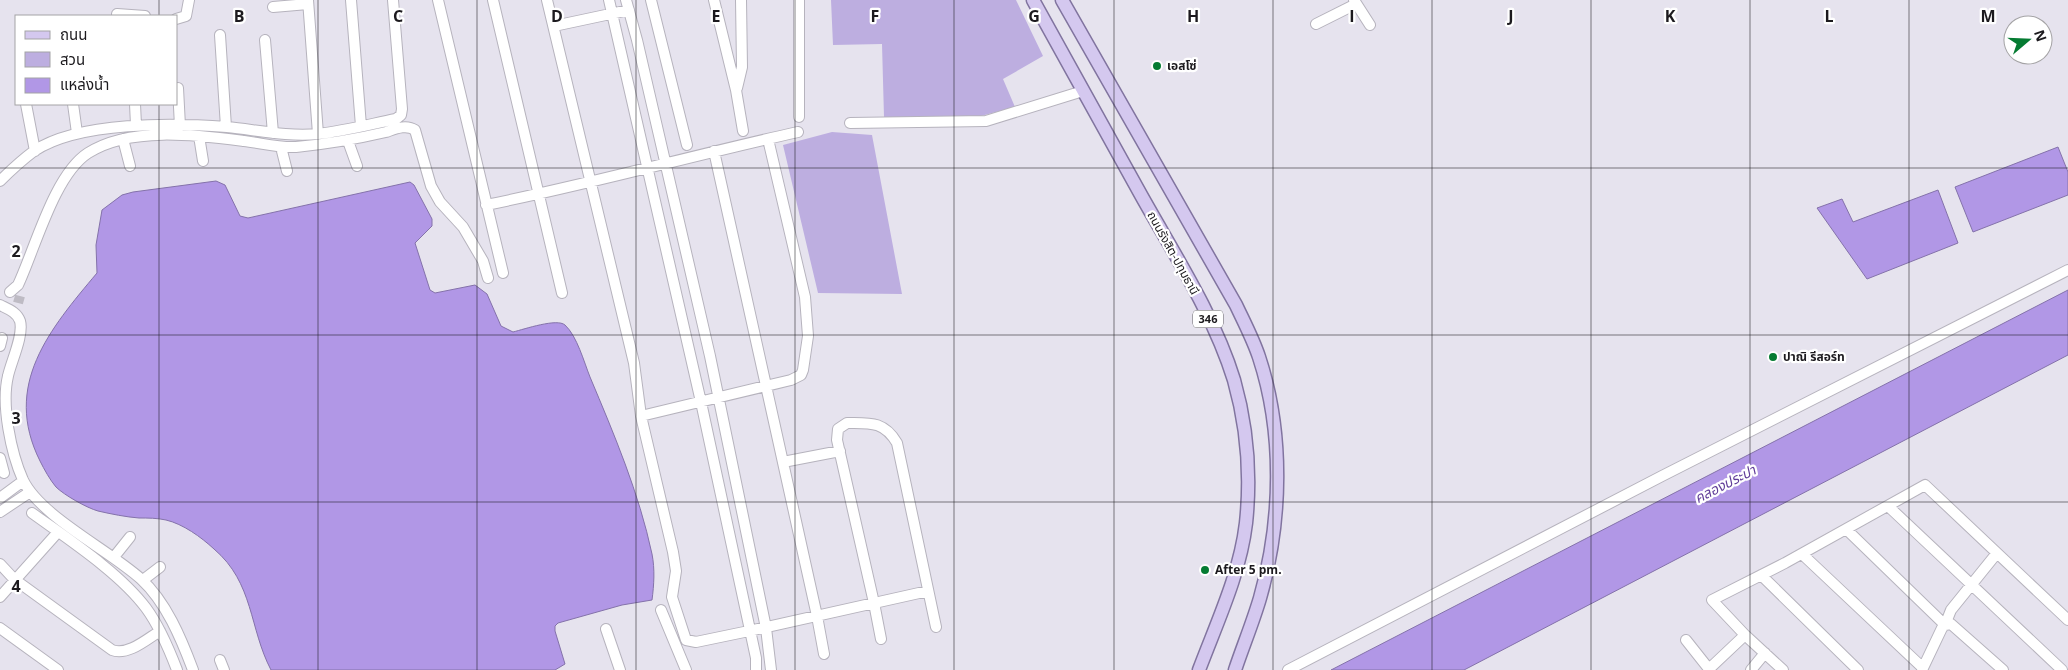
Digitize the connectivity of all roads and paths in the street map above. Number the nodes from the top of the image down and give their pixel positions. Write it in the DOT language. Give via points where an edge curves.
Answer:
graph roads {
  1 [pos="190,0"];
  2 [pos="351,0"];
  3 [pos="393,0"];
  4 [pos="438,0"];
  5 [pos="493,0"];
  6 [pos="547,0"];
  7 [pos="609,0"];
  8 [pos="651,0"];
  9 [pos="714,0"];
  10 [pos="741,0"];
  11 [pos="799,0"];
  12 [pos="1033,0"];
  13 [pos="1062,0"];
  14 [pos="308,2"];
  15 [pos="1355,2"];
  16 [pos="628,5"];
  17 [pos="273,7"];
  18 [pos="117,14"];
  19 [pos="131,15"];
  20 [pos="612,15"];
  21 [pos="178,18"];
  22 [pos="1316,24"];
  23 [pos="1370,25"];
  24 [pos="554,26"];
  25 [pos="220,34"];
  26 [pos="265,40"];
  27 [pos="648,85"];
  28 [pos="178,88"];
  29 [pos="629,90"];
  30 [pos="736,90"];
  31 [pos="1084,91"];
  32 [pos="26,105"];
  33 [pos="73,105"];
  34 [pos="135,105"];
  35 [pos="798,117"];
  36 [pos="850,124"];
  37 [pos="136,125"];
  38 [pos="180,126"];
  39 [pos="361,126"];
  40 [pos="226,127"];
  41 [pos="743,131"];
  42 [pos="798,132"];
  43 [pos="77,133"];
  44 [pos="273,133"];
  45 [pos="318,134"];
  46 [pos="199,136"];
  47 [pos="123,139"];
  48 [pos="768,139"];
  49 [pos="348,141"];
  50 [pos="687,145"];
  51 [pos="281,147"];
  52 [pos="34,151"];
  53 [pos="714,151"];
  54 [pos="203,161"];
  55 [pos="664,163"];
  56 [pos="130,166"];
  57 [pos="357,166"];
  58 [pos="647,167"];
  59 [pos="287,171"];
  60 [pos="0,181"];
  61 [pos="591,181"];
  62 [pos="540,194"];
  63 [pos="486,205"];
  64 [pos="684,244"];
  65 [pos="666,248"];
  66 [pos="2068,270"];
  67 [pos="503,273"];
  68 [pos="488,278"];
  69 [pos="562,293"];
  70 [pos="11,300"];
  71 [pos="4,378"];
  72 [pos="766,387"];
  73 [pos="718,398"];
  74 [pos="701,402"];
  75 [pos="640,416"];
  76 [pos="840,452"];
  77 [pos="0,458"];
  78 [pos="783,462"];
  79 [pos="4,473"];
  80 [pos="23,480"];
  81 [pos="30,492"];
  82 [pos="0,498"];
  83 [pos="1888,506"];
  84 [pos="1,508"];
  85 [pos="32,513"];
  86 [pos="1846,529"];
  87 [pos="58,532"];
  88 [pos="130,537"];
  89 [pos="1997,553"];
  90 [pos="1802,554"];
  91 [pos="114,557"];
  92 [pos="0,564"];
  93 [pos="160,567"];
  94 [pos="1761,575"];
  95 [pos="14,579"];
  96 [pos="143,580"];
  97 [pos="1972,585"];
  98 [pos="928,591"];
  99 [pos="0,597"];
  100 [pos="874,603"];
  101 [pos="661,610"];
  102 [pos="817,616"];
  103 [pos="2068,620"];
  104 [pos="1945,624"];
  105 [pos="936,627"];
  106 [pos="0,628"];
  107 [pos="766,628"];
  108 [pos="606,629"];
  109 [pos="160,631"];
  110 [pos="749,631"];
  111 [pos="1745,635"];
  112 [pos="881,639"];
  113 [pos="1686,640"];
  114 [pos="1765,653"];
  115 [pos="824,654"];
  116 [pos="1700,665"];
  117 [pos="774,668"];
  118 [pos="1925,668"];
  119 [pos="58,670"];
  120 [pos="177,670"];
  121 [pos="193,670"];
  122 [pos="620,670"];
  123 [pos="686,670"];
  124 [pos="756,670"];
  125 [pos="1199,670"];
  126 [pos="1235,670"];
  127 [pos="1288,670"];
  128 [pos="1751,670"];
  129 [pos="1783,670"];
  130 [pos="1858,670"];
  131 [pos="2002,670"];
  132 [pos="2062,670"];
  1 -- 21 [label="street" via="186,16"];
  2 -- 39 [label="street"];
  3 -- 39 [label="street" via="401,116"];
  4 -- 63 [label="street"];
  5 -- 62 [label="street"];
  6 -- 24 [label="street"];
  7 -- 20 [label="street"];
  8 -- 50 [label="street"];
  9 -- 30 [label="street"];
  10 -- 30 [label="street" via="742,67"];
  11 -- 35 [label="street"];
  12 -- 31 [label="main road, ถนนรังสิต-ปทุมธานี / 346"];
  13 -- 126 [label="main road, 346" via="1236,305 1264,373 1274,428 1275,523 1260,598"];
  14 -- 17 [label="street"];
  14 -- 45 [label="street"];
  15 -- 22 [label="street"];
  15 -- 23 [label="street"];
  16 -- 20 [label="street"];
  16 -- 27 [label="street"];
  18 -- 19 [label="street"];
  20 -- 24 [label="street"];
  20 -- 29 [label="street"];
  24 -- 61 [label="street"];
  25 -- 40 [label="street"];
  26 -- 44 [label="street"];
  27 -- 29 [label="street"];
  27 -- 55 [label="street"];
  28 -- 38 [label="street"];
  29 -- 58 [label="street"];
  30 -- 41 [label="street"];
  31 -- 36 [label="street" via="986,121"];
  31 -- 125 [label="main road, ถนนรังสิต-ปทุมธานี / 346" via="1193,287 1228,362 1239,399 1248,466 1246,524 1230,588"];
  32 -- 52 [label="street"];
  33 -- 43 [label="street"];
  34 -- 37 [label="street"];
  37 -- 38 [label="street"];
  37 -- 43 [label="street"];
  38 -- 40 [label="street"];
  39 -- 45 [label="street"];
  40 -- 44 [label="street"];
  42 -- 48 [label="street"];
  43 -- 52 [label="street"];
  44 -- 45 [label="street"];
  46 -- 47 [label="street"];
  46 -- 51 [label="street"];
  46 -- 54 [label="street"];
  47 -- 56 [label="street"];
  47 -- 70 [label="street" via="87,154 75,165 54,197"];
  48 -- 53 [label="street"];
  48 -- 72 [label="street" via="805,296 808,336 801,375"];
  49 -- 51 [label="street"];
  49 -- 57 [label="street"];
  49 -- 68 [label="street" via="404,127 414,130 431,186 440,202 463,227 483,261"];
  51 -- 59 [label="street"];
  52 -- 60 [label="street"];
  53 -- 55 [label="street"];
  53 -- 72 [label="street"];
  55 -- 58 [label="street"];
  55 -- 64 [label="street"];
  58 -- 61 [label="street"];
  58 -- 65 [label="street"];
  61 -- 62 [label="street"];
  61 -- 75 [label="street" via="634,363"];
  62 -- 63 [label="street"];
  62 -- 69 [label="street"];
  63 -- 67 [label="street"];
  64 -- 65 [label="street"];
  64 -- 73 [label="street"];
  65 -- 74 [label="street"];
  66 -- 127 [label="street"];
  70 -- 71 [label="street" via="21,331"];
  71 -- 80 [label="street" via="9,436"];
  72 -- 73 [label="street"];
  72 -- 78 [label="street"];
  73 -- 74 [label="street"];
  73 -- 107 [label="street"];
  74 -- 75 [label="street"];
  74 -- 110 [label="street"];
  75 -- 110 [label="street" via="674,552 676,572 672,597 686,640 696,642"];
  76 -- 78 [label="street"];
  76 -- 98 [label="street" via="838,429 847,422 874,424 891,433 900,456"];
  76 -- 100 [label="street"];
  77 -- 79 [label="street"];
  78 -- 102 [label="street"];
  80 -- 81 [label="street"];
  80 -- 82 [label="street"];
  81 -- 84 [label="street"];
  81 -- 91 [label="street" via="43,506"];
  83 -- 86 [label="street"];
  83 -- 89 [label="street" via="1925,485"];
  83 -- 97 [label="street"];
  85 -- 87 [label="street"];
  86 -- 90 [label="street"];
  86 -- 104 [label="street"];
  87 -- 95 [label="street"];
  87 -- 109 [label="street" via="126,587 145,607"];
  88 -- 91 [label="street"];
  89 -- 97 [label="street"];
  89 -- 103 [label="street"];
  90 -- 94 [label="street"];
  90 -- 118 [label="street"];
  91 -- 96 [label="street"];
  92 -- 95 [label="street"];
  93 -- 96 [label="street"];
  94 -- 111 [label="street" via="1712,600"];
  94 -- 130 [label="street"];
  95 -- 99 [label="street"];
  95 -- 109 [label="street" via="117,652 132,648"];
  96 -- 121 [label="street" via="164,608"];
  97 -- 104 [label="street"];
  97 -- 132 [label="street"];
  98 -- 100 [label="street"];
  98 -- 105 [label="street"];
  100 -- 102 [label="street"];
  100 -- 112 [label="street"];
  101 -- 123 [label="street"];
  102 -- 107 [label="street"];
  102 -- 115 [label="street"];
  104 -- 118 [label="street"];
  104 -- 131 [label="street" via="1955,626"];
  106 -- 119 [label="street"];
  107 -- 110 [label="street"];
  107 -- 117 [label="street"];
  108 -- 122 [label="street"];
  109 -- 120 [label="street"];
  110 -- 124 [label="street"];
  111 -- 114 [label="street"];
  111 -- 116 [label="street" via="1709,669"];
  113 -- 116 [label="street"];
  114 -- 128 [label="street"];
  114 -- 129 [label="street"];
}
